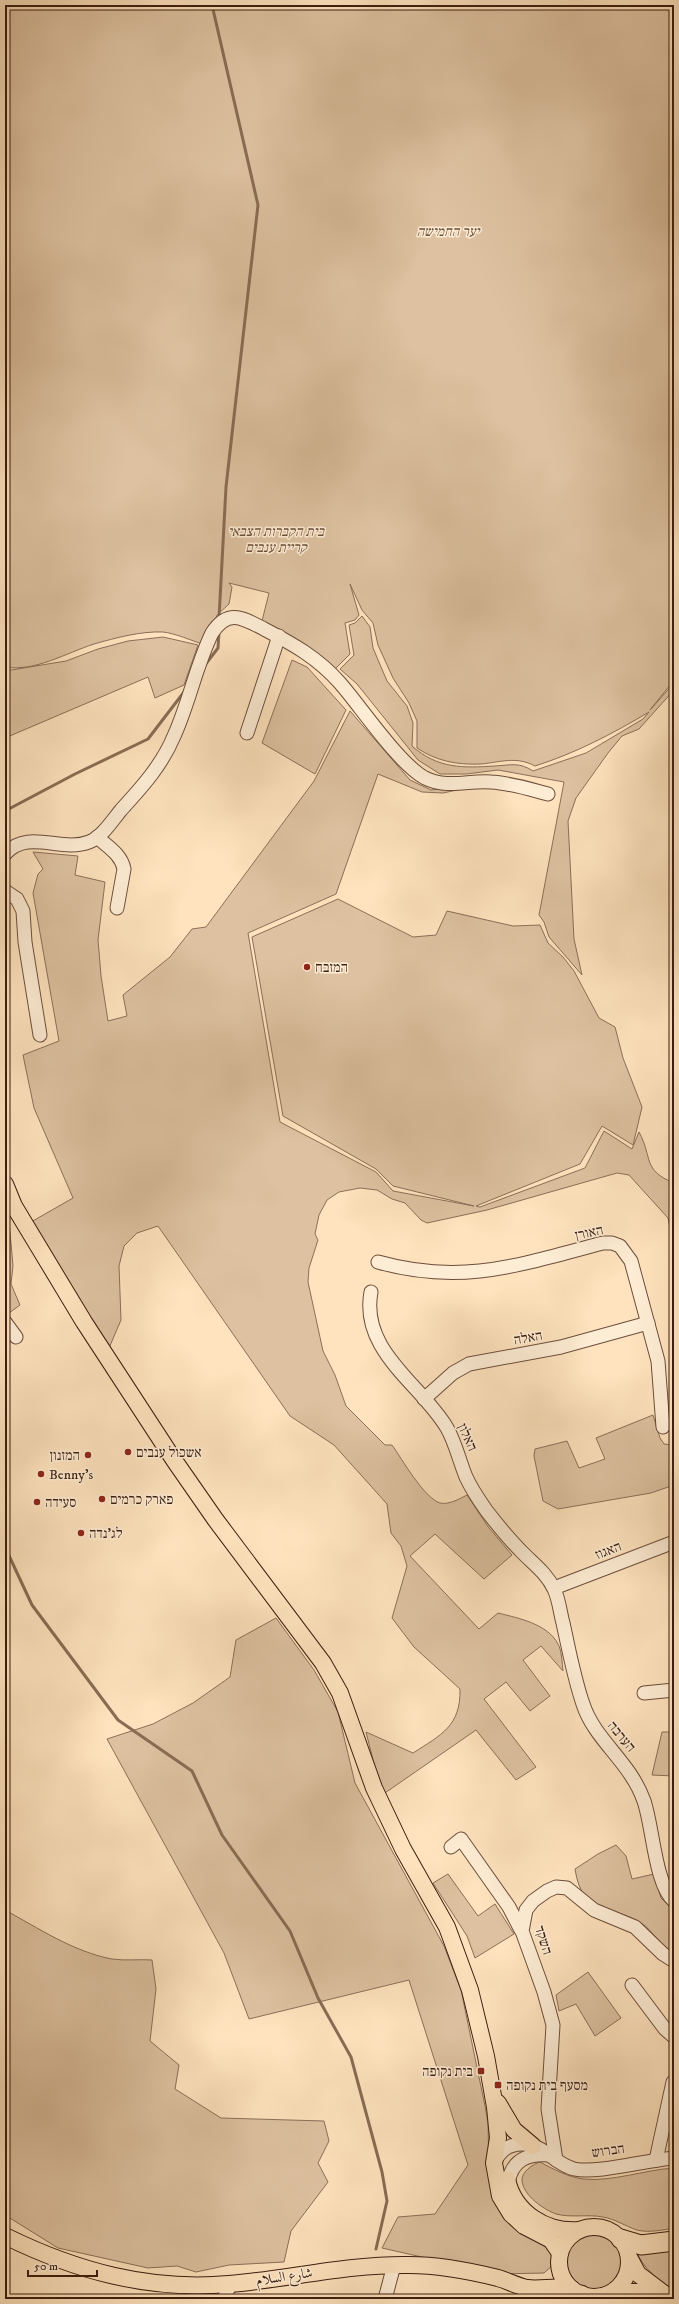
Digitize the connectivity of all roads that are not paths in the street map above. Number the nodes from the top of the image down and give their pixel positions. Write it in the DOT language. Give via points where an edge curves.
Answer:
graph roads {
  1 [pos="279,636"];
  2 [pos="248,733"];
  3 [pos="548,794"];
  4 [pos="97,838"];
  5 [pos="5,854"];
  6 [pos="5,892"];
  7 [pos="117,908"];
  8 [pos="40,1035"];
  9 [pos="5,1184"];
  10 [pos="5,1207"];
  11 [pos="26,1225"];
  12 [pos="378,1262"];
  13 [pos="371,1292"];
  14 [pos="5,1322"];
  15 [pos="648,1323"];
  16 [pos="16,1337"];
  17 [pos="424,1399"];
  18 [pos="664,1427"];
  19 [pos="674,1542"];
  20 [pos="554,1588"];
  21 [pos="674,1690"];
  22 [pos="644,1693"];
  23 [pos="451,1847"];
  24 [pos="674,1901"];
  25 [pos="522,1931"];
  26 [pos="674,1961"];
  27 [pos="632,1985"];
  28 [pos="674,2037"];
  29 [pos="673,2082"];
  30 [pos="492,2090"];
  31 [pos="533,2146"];
  32 [pos="498,2150"];
  33 [pos="553,2157"];
  34 [pos="674,2158"];
  35 [pos="656,2160"];
  36 [pos="508,2183"];
  37 [pos="580,2230"];
  38 [pos="5,2236"];
  39 [pos="621,2239"];
  40 [pos="674,2241"];
  41 [pos="560,2256"];
  42 [pos="630,2259"];
  43 [pos="394,2265"];
  44 [pos="499,2278"];
  45 [pos="230,2284"];
  46 [pos="613,2292"];
  47 [pos="386,2294"];
  48 [pos="579,2294"];
  49 [pos="224,2299"];
  50 [pos="661,2299"];
  51 [pos="671,2299"];
  1 -- 2 [label="street"];
  1 -- 3 [label="street" via="306,652 325,668 406,762 424,777 449,784 502,782"];
  1 -- 4 [label="street" via="239,617 229,618 218,625 210,638 177,731 163,758 146,783"];
  4 -- 5 [label="street" via="77,845 30,841 15,846"];
  4 -- 7 [label="street" via="118,854 123,863"];
  6 -- 8 [label="street" via="17,899 23,911 25,942"];
  9 -- 11 [label="main road" via="8,1196"];
  10 -- 11 [label="main road"];
  11 -- 30 [label="main road" via="84,1322 174,1460 333,1679 344,1702 374,1788 403,1849 437,1906 454,1943 475,2007"];
  12 -- 15 [label="street, האורן" via="424,1271 482,1272 612,1243 623,1248 631,1261"];
  13 -- 17 [label="street, האלון" via="370,1318 379,1342 397,1369"];
  14 -- 16 [label="street"];
  15 -- 17 [label="street, האלה" via="561,1347 469,1364 453,1373"];
  15 -- 18 [label="street, האורן" via="660,1369"];
  17 -- 20 [label="street, האלון" via="450,1434 467,1478 486,1510 520,1550 542,1571"];
  19 -- 20 [label="street, האגוז"];
  20 -- 24 [label="street, הערבה" via="585,1709 594,1727 622,1760 638,1787 649,1816 662,1880"];
  21 -- 22 [label="street"];
  23 -- 25 [label="street" via="461,1839 510,1907"];
  25 -- 26 [label="street, השקד" via="523,1916 530,1904 546,1891 564,1887 574,1892 594,1910 635,1927"];
  25 -- 33 [label="street, השקד" via="553,2025 548,2109"];
  27 -- 28 [label="street"];
  29 -- 35 [label="street"];
  30 -- 31 [label="main road" via="510,2125"];
  30 -- 32 [label="main road"];
  31 -- 32 [label="street, הברוש" via="516,2144"];
  31 -- 33 [label="street, הברוש"];
  32 -- 36 [label="main road"];
  32 -- 41 [label="main road" via="500,2196 511,2214 524,2226 549,2238"];
  33 -- 35 [label="street, הברוש" via="566,2166 584,2170"];
  33 -- 36 [label="street, הברוש" via="532,2155 522,2159 511,2170"];
  34 -- 35 [label="street, הברוש"];
  36 -- 37 [label="main road" via="520,2206 536,2219 556,2229"];
  37 -- 39 [label="main road" via="602,2228"];
  37 -- 41 [label="main road" via="567,2240"];
  38 -- 45 [label="main road, شارع السلام" via="56,2259 115,2277 183,2286"];
  39 -- 40 [label="highway" via="641,2244"];
  39 -- 42 [label="main road"];
  41 -- 44 [label="main road, شارع السلام" via="552,2273 543,2279"];
  41 -- 48 [label="main road" via="562,2276"];
  42 -- 46 [label="main road" via="627,2275"];
  42 -- 51 [label="main road" via="638,2274"];
  43 -- 44 [label="main road, شارع السلام" via="429,2266"];
  43 -- 45 [label="main road, شارع السلام" via="337,2269"];
  43 -- 47 [label="street"];
  44 -- 48 [label="main road, شارع السلام" via="531,2288 561,2287"];
  45 -- 49 [label="street"];
  46 -- 48 [label="main road" via="597,2297"];
  46 -- 50 [label="main road" via="639,2292"];
}
